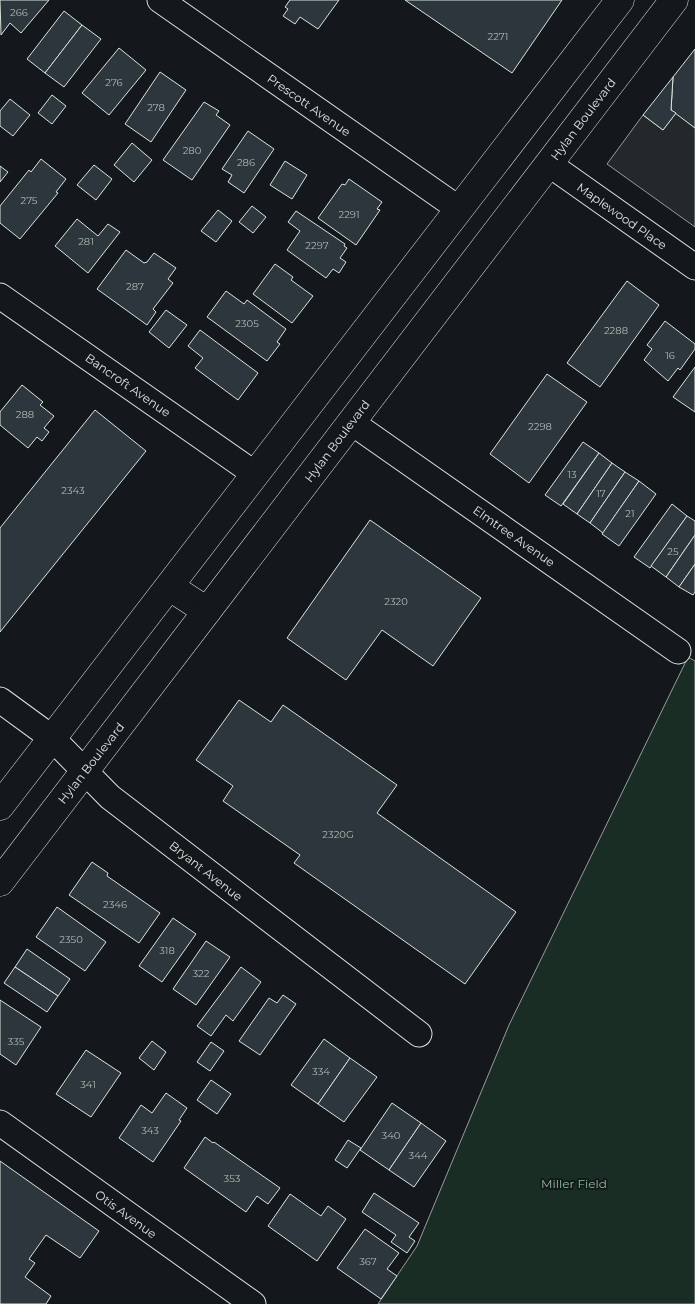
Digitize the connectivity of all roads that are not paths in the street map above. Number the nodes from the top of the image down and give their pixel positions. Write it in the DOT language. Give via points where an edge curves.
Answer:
graph roads {
  1 [pos="160,0"];
  2 [pos="620,0"];
  3 [pos="674,0"];
  4 [pos="549,164"];
  5 [pos="458,209"];
  6 [pos="695,268"];
  7 [pos="0,296"];
  8 [pos="351,422"];
  9 [pos="255,474"];
  10 [pos="170,586"];
  11 [pos="207,611"];
  12 [pos="678,650"];
  13 [pos="0,700"];
  14 [pos="52,738"];
  15 [pos="84,772"];
  16 [pos="0,806"];
  17 [pos="0,882"];
  18 [pos="419,1034"];
  19 [pos="0,1123"];
  20 [pos="253,1304"];
  1 -- 5 [label="street, Prescott Avenue"];
  2 -- 5 [label="main road"];
  3 -- 4 [label="main road, Hylan Boulevard"];
  4 -- 6 [label="street, Maplewood Place"];
  4 -- 8 [label="main road, Hylan Boulevard"];
  5 -- 9 [label="main road"];
  7 -- 9 [label="street, Bancroft Avenue"];
  8 -- 11 [label="main road, Hylan Boulevard"];
  8 -- 12 [label="street, Elmtree Avenue"];
  9 -- 10 [label="main road"];
  10 -- 11 [label="main road"];
  10 -- 14 [label="main road"];
  11 -- 15 [label="main road, Hylan Boulevard"];
  13 -- 14 [label="street, Bryant Avenue"];
  14 -- 15 [label="street, Bryant Avenue"];
  14 -- 16 [label="main road"];
  15 -- 17 [label="main road, Hylan Boulevard"];
  15 -- 18 [label="street, Bryant Avenue" via="110,797"];
  19 -- 20 [label="street, Otis Avenue"];
}
